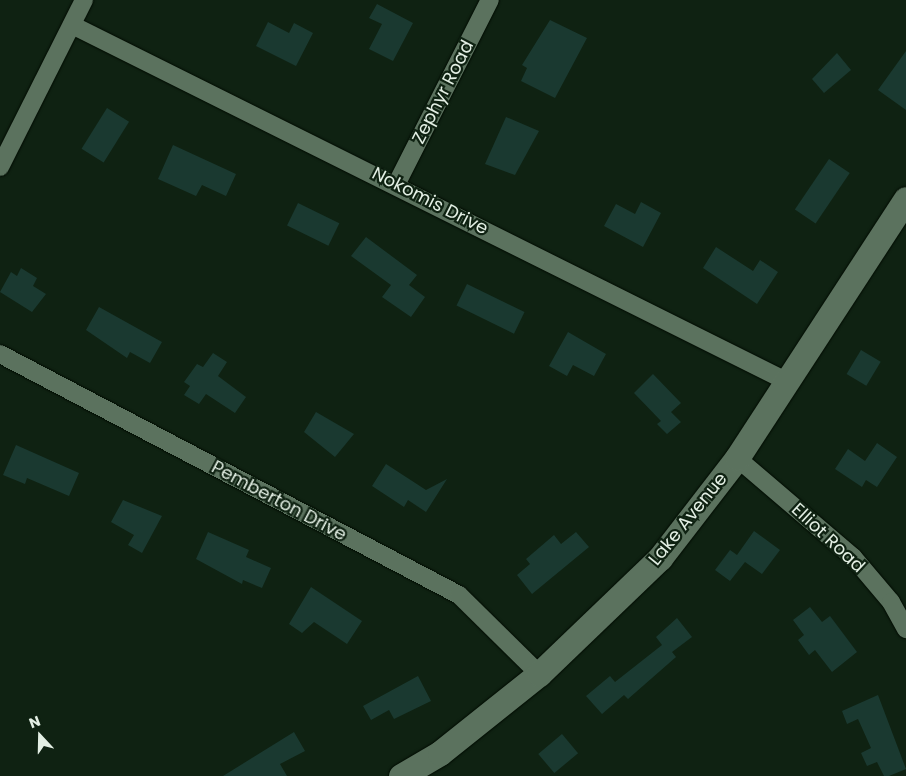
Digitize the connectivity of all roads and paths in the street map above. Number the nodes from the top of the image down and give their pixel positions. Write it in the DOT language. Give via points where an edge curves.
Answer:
graph roads {
  1 [pos="84,0"];
  2 [pos="490,0"];
  3 [pos="72,24"];
  4 [pos="0,167"];
  5 [pos="397,183"];
  6 [pos="906,199"];
  7 [pos="0,354"];
  8 [pos="786,381"];
  9 [pos="737,458"];
  10 [pos="906,629"];
  11 [pos="539,674"];
  12 [pos="401,776"];
  1 -- 3 [label="street"];
  2 -- 5 [label="street, Zephyr Road"];
  3 -- 4 [label="street"];
  3 -- 5 [label="street, Nokomis Drive"];
  5 -- 8 [label="street, Nokomis Drive"];
  6 -- 8 [label="street, Lake Avenue"];
  7 -- 11 [label="street, Pemberton Drive" via="459,595"];
  8 -- 9 [label="street, Lake Avenue"];
  9 -- 10 [label="street, Elliot Road" via="853,557 891,602"];
  9 -- 11 [label="street, Lake Avenue" via="660,558"];
  11 -- 12 [label="street, Lake Avenue" via="440,753"];
}
